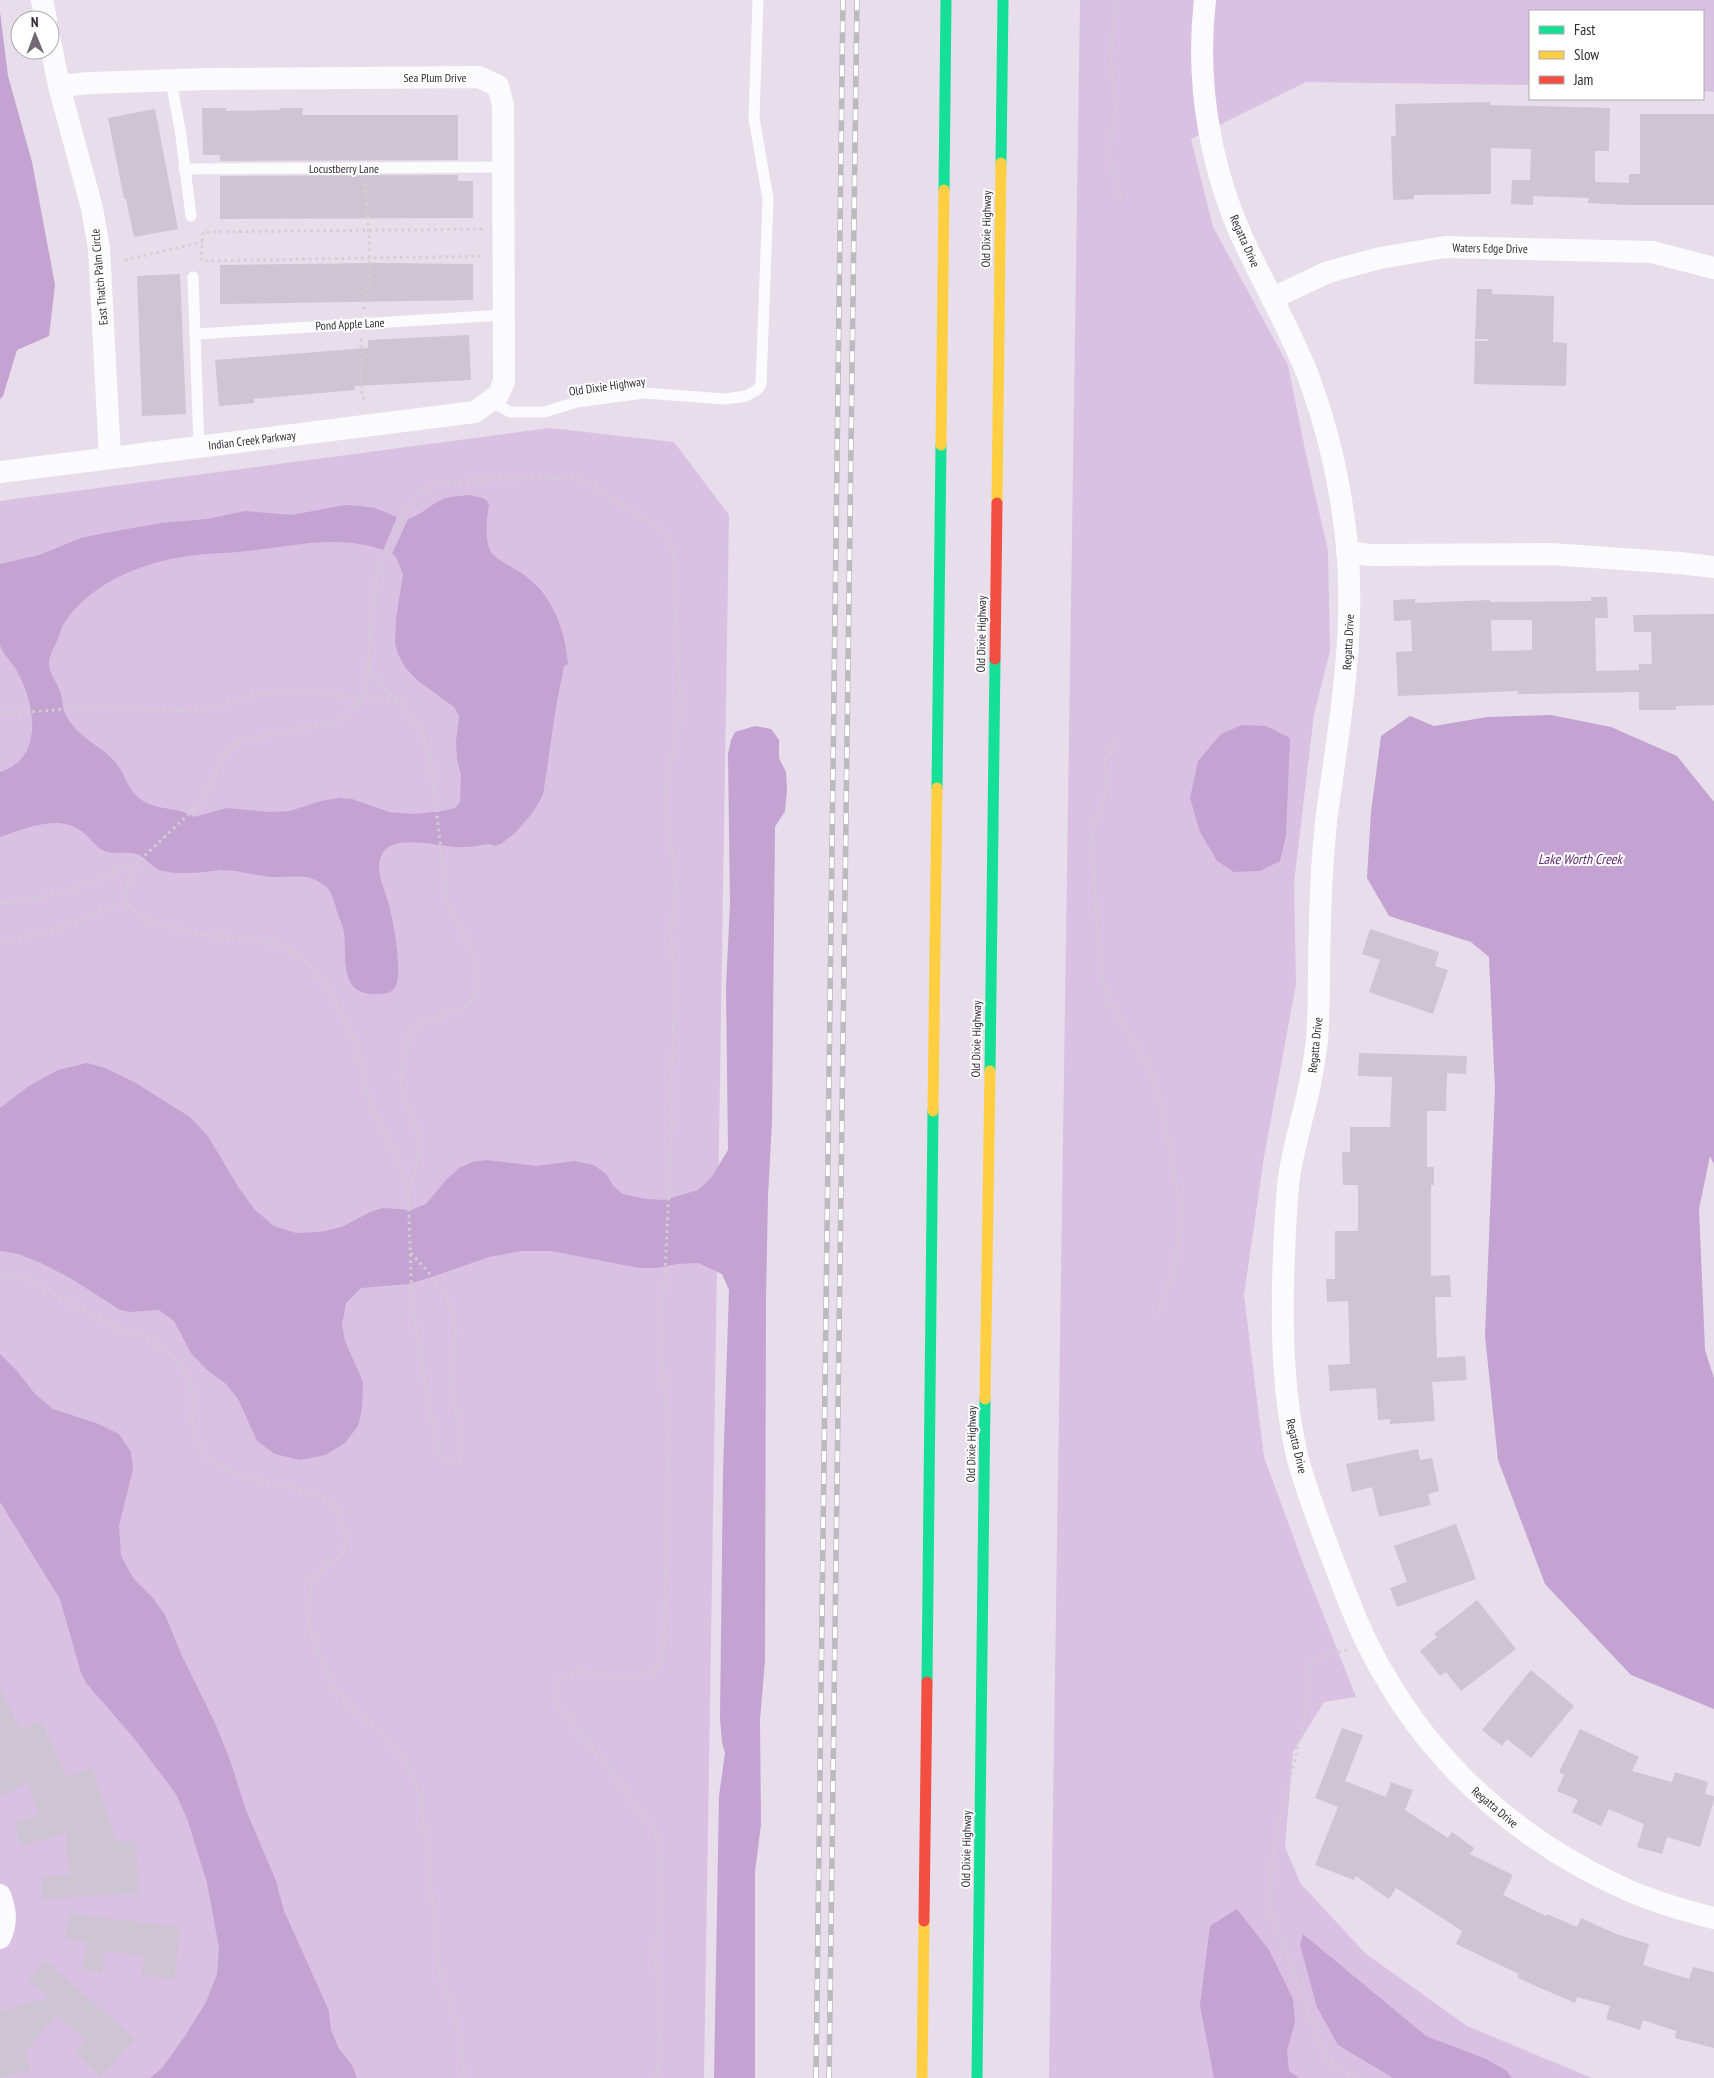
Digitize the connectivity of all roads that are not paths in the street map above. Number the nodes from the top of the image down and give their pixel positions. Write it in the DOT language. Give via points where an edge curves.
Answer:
graph roads {
  1 [pos="758,0"];
  2 [pos="946,0"];
  3 [pos="1003,0"];
  4 [pos="1205,0"];
  5 [pos="54,60"];
  6 [pos="171,80"];
  7 [pos="59,86"];
  8 [pos="504,167"];
  9 [pos="184,169"];
  10 [pos="191,216"];
  11 [pos="1714,268"];
  12 [pos="193,277"];
  13 [pos="1273,298"];
  14 [pos="504,315"];
  15 [pos="196,334"];
  16 [pos="494,398"];
  17 [pos="199,447"];
  18 [pos="110,458"];
  19 [pos="0,472"];
  20 [pos="1347,552"];
  21 [pos="1714,567"];
  22 [pos="0,1895"];
  23 [pos="1714,1918"];
  24 [pos="0,1938"];
  25 [pos="922,2078"];
  26 [pos="977,2078"];
  1 -- 16 [label="lane, Old Dixie Highway" via="754,118 768,199 761,384 746,396 725,399 644,392 577,402 544,412 510,412"];
  2 -- 25 [label="main road"];
  3 -- 26 [label="main road, Old Dixie Highway"];
  4 -- 13 [label="street, Regatta Drive" via="1202,42 1204,96 1213,148 1227,199 1247,249"];
  5 -- 7 [label="street, East Thatch Palm Circle"];
  6 -- 7 [label="street, Sea Plum Drive"];
  6 -- 8 [label="street, Sea Plum Drive" via="479,77 498,86 503,105"];
  6 -- 9 [label="lane"];
  7 -- 18 [label="street, East Thatch Palm Circle" via="92,208 99,248"];
  8 -- 9 [label="lane, Locustberry Lane"];
  8 -- 14 [label="street, Sea Plum Drive"];
  9 -- 10 [label="lane"];
  11 -- 13 [label="street, Waters Edge Drive" via="1652,252 1445,247 1380,258 1328,272"];
  12 -- 15 [label="lane"];
  13 -- 20 [label="street, Regatta Drive" via="1310,381 1329,442 1342,503"];
  14 -- 15 [label="lane, Pond Apple Lane"];
  14 -- 16 [label="street, Sea Plum Drive" via="504,382"];
  15 -- 17 [label="lane"];
  16 -- 17 [label="street, Indian Creek Parkway" via="475,412"];
  17 -- 18 [label="street, Indian Creek Parkway"];
  18 -- 19 [label="street, Indian Creek Parkway"];
  20 -- 21 [label="street" via="1370,555 1550,554"];
  20 -- 23 [label="street, Regatta Drive" via="1349,635 1321,883 1317,1038 1309,1089 1290,1167 1284,1218 1284,1368 1287,1404 1298,1458 1357,1624 1373,1657 1428,1740 1465,1782 1537,1841 1585,1870 1644,1897"];
  22 -- 24 [label="street" via="6,1923"];
}
